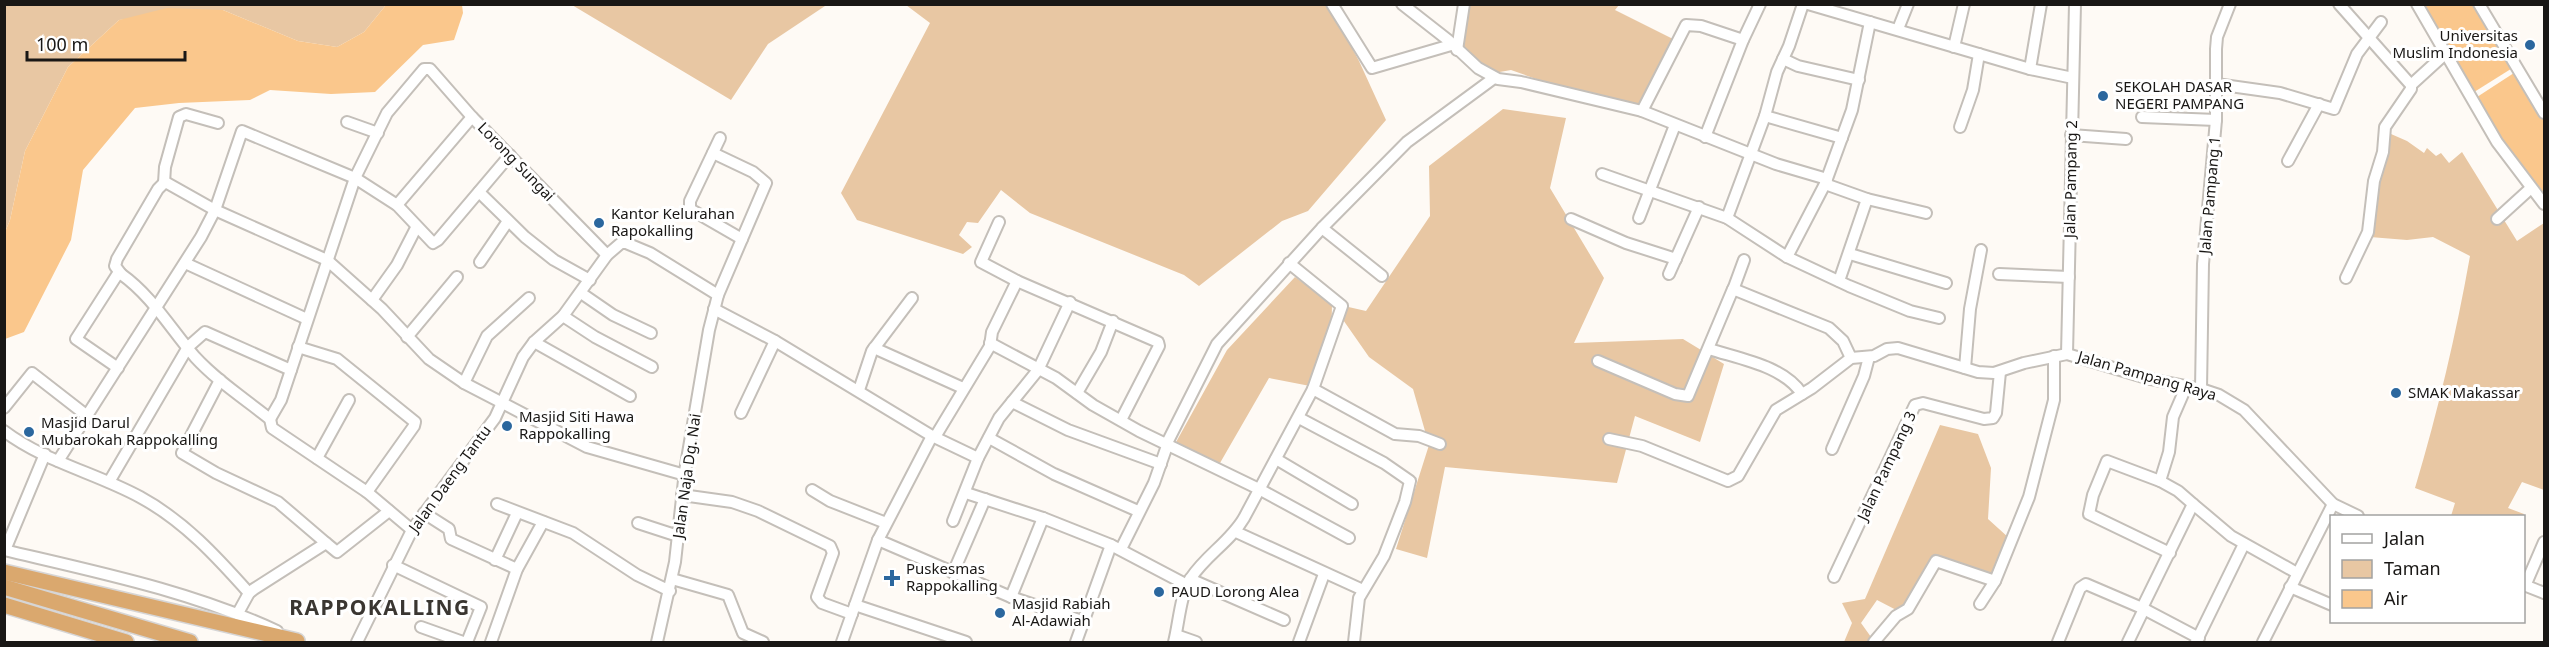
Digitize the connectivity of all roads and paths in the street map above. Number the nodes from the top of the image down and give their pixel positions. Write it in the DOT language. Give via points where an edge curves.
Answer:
graph roads {
  1 [pos="1332,4"];
  2 [pos="1402,4"];
  3 [pos="1464,4"];
  4 [pos="1760,4"];
  5 [pos="1805,4"];
  6 [pos="1853,4"];
  7 [pos="1908,4"];
  8 [pos="1964,4"];
  9 [pos="2041,4"];
  10 [pos="2075,4"];
  11 [pos="2230,4"];
  12 [pos="2339,4"];
  13 [pos="2417,4"];
  14 [pos="2479,4"];
  15 [pos="1850,17"];
  16 [pos="1870,22"];
  17 [pos="2381,22"];
  18 [pos="1898,29"];
  19 [pos="2369,37"];
  20 [pos="1743,40"];
  21 [pos="1454,47"];
  22 [pos="1954,47"];
  23 [pos="1979,54"];
  24 [pos="2445,54"];
  25 [pos="1784,59"];
  26 [pos="2030,69"];
  27 [pos="1494,78"];
  28 [pos="2073,78"];
  29 [pos="1859,80"];
  30 [pos="2216,84"];
  31 [pos="2411,85"];
  32 [pos="2319,104"];
  33 [pos="1642,111"];
  34 [pos="2544,113"];
  35 [pos="1765,116"];
  36 [pos="472,117"];
  37 [pos="2142,117"];
  38 [pos="2216,120"];
  39 [pos="347,122"];
  40 [pos="218,123"];
  41 [pos="1675,125"];
  42 [pos="1960,128"];
  43 [pos="378,133"];
  44 [pos="2072,135"];
  45 [pos="1705,136"];
  46 [pos="720,138"];
  47 [pos="1842,138"];
  48 [pos="2126,139"];
  49 [pos="713,153"];
  50 [pos="1750,154"];
  51 [pos="510,155"];
  52 [pos="2288,161"];
  53 [pos="1602,174"];
  54 [pos="355,178"];
  55 [pos="1826,182"];
  56 [pos="164,183"];
  57 [pos="2532,188"];
  58 [pos="479,192"];
  59 [pos="1648,192"];
  60 [pos="1867,199"];
  61 [pos="2544,204"];
  62 [pos="397,206"];
  63 [pos="1700,207"];
  64 [pos="214,210"];
  65 [pos="1926,213"];
  66 [pos="1639,218"];
  67 [pos="1727,218"];
  68 [pos="1570,219"];
  69 [pos="2498,219"];
  70 [pos="508,221"];
  71 [pos="999,222"];
  72 [pos="417,228"];
  73 [pos="1322,228"];
  74 [pos="742,239"];
  75 [pos="1981,250"];
  76 [pos="1850,254"];
  77 [pos="607,255"];
  78 [pos="1787,257"];
  79 [pos="1676,259"];
  80 [pos="327,260"];
  81 [pos="1744,260"];
  82 [pos="480,262"];
  83 [pos="185,263"];
  84 [pos="1289,264"];
  85 [pos="121,274"];
  86 [pos="1669,274"];
  87 [pos="1999,274"];
  88 [pos="1382,276"];
  89 [pos="457,277"];
  90 [pos="2069,277"];
  91 [pos="2346,278"];
  92 [pos="590,280"];
  93 [pos="1017,281"];
  94 [pos="1839,281"];
  95 [pos="1946,283"];
  96 [pos="1733,290"];
  97 [pos="581,293"];
  98 [pos="718,296"];
  99 [pos="529,297"];
  100 [pos="912,298"];
  101 [pos="372,300"];
  102 [pos="1070,302"];
  103 [pos="156,305"];
  104 [pos="714,309"];
  105 [pos="563,316"];
  106 [pos="1939,318"];
  107 [pos="307,319"];
  108 [pos="1113,321"];
  109 [pos="651,333"];
  110 [pos="407,336"];
  111 [pos="775,341"];
  112 [pos="534,342"];
  113 [pos="990,344"];
  114 [pos="188,347"];
  115 [pos="298,347"];
  116 [pos="874,348"];
  117 [pos="1709,349"];
  118 [pos="2067,354"];
  119 [pos="2054,356"];
  120 [pos="1869,357"];
  121 [pos="1851,358"];
  122 [pos="1598,361"];
  123 [pos="652,367"];
  124 [pos="118,368"];
  125 [pos="1965,368"];
  126 [pos="291,370"];
  127 [pos="1038,370"];
  128 [pos="2001,372"];
  129 [pos="220,380"];
  130 [pos="464,383"];
  131 [pos="2186,387"];
  132 [pos="963,388"];
  133 [pos="2201,388"];
  134 [pos="1313,389"];
  135 [pos="859,390"];
  136 [pos="1077,393"];
  137 [pos="1802,394"];
  138 [pos="630,396"];
  139 [pos="349,400"];
  140 [pos="1011,402"];
  141 [pos="503,403"];
  142 [pos="4,408"];
  143 [pos="741,413"];
  144 [pos="86,415"];
  145 [pos="1299,418"];
  146 [pos="270,419"];
  147 [pos="1121,420"];
  148 [pos="4,431"];
  149 [pos="933,436"];
  150 [pos="989,438"];
  151 [pos="1609,439"];
  152 [pos="1168,443"];
  153 [pos="1440,444"];
  154 [pos="1832,449"];
  155 [pos="45,454"];
  156 [pos="316,458"];
  157 [pos="978,458"];
  158 [pos="1276,459"];
  159 [pos="58,461"];
  160 [pos="1161,464"];
  161 [pos="685,475"];
  162 [pos="2160,481"];
  163 [pos="109,482"];
  164 [pos="1259,489"];
  165 [pos="812,490"];
  166 [pos="368,492"];
  167 [pos="966,493"];
  168 [pos="682,495"];
  169 [pos="985,499"];
  170 [pos="497,504"];
  171 [pos="1352,504"];
  172 [pos="2193,504"];
  173 [pos="2333,504"];
  174 [pos="389,511"];
  175 [pos="1138,511"];
  176 [pos="424,513"];
  177 [pos="517,513"];
  178 [pos="2356,515"];
  179 [pos="1043,518"];
  180 [pos="953,521"];
  181 [pos="543,522"];
  182 [pos="638,523"];
  183 [pos="886,523"];
  184 [pos="412,530"];
  185 [pos="1236,532"];
  186 [pos="678,536"];
  187 [pos="1349,538"];
  188 [pos="878,540"];
  189 [pos="2544,542"];
  190 [pos="326,543"];
  191 [pos="2244,544"];
  192 [pos="1116,547"];
  193 [pos="5,550"];
  194 [pos="2170,553"];
  195 [pos="495,560"];
  196 [pos="393,565"];
  197 [pos="517,569"];
  198 [pos="4,572"];
  199 [pos="953,573"];
  200 [pos="2297,573"];
  201 [pos="1324,574"];
  202 [pos="1834,577"];
  203 [pos="1995,581"];
  204 [pos="1189,582"];
  205 [pos="2525,583"];
  206 [pos="671,585"];
  207 [pos="2525,585"];
  208 [pos="2290,586"];
  209 [pos="4,587"];
  210 [pos="1363,590"];
  211 [pos="249,593"];
  212 [pos="2544,593"];
  213 [pos="1011,597"];
  214 [pos="1980,604"];
  215 [pos="4,605"];
  216 [pos="2330,605"];
  217 [pos="2143,609"];
  218 [pos="853,610"];
  219 [pos="238,613"];
  220 [pos="1284,620"];
  221 [pos="1082,621"];
  222 [pos="421,627"];
  223 [pos="1175,639"];
  224 [pos="2198,640"];
  225 [pos="126,642"];
  226 [pos="190,642"];
  227 [pos="299,642"];
  228 [pos="357,642"];
  229 [pos="465,642"];
  230 [pos="491,642"];
  231 [pos="657,642"];
  232 [pos="764,642"];
  233 [pos="842,642"];
  234 [pos="963,642"];
  235 [pos="1076,642"];
  236 [pos="1196,642"];
  237 [pos="1299,642"];
  238 [pos="1354,642"];
  239 [pos="1874,642"];
  240 [pos="2058,642"];
  241 [pos="2128,642"];
  242 [pos="2263,642"];
  1 -- 21 [label="street" via="1372,68"];
  2 -- 21 [label="street"];
  3 -- 21 [label="street"];
  4 -- 20 [label="street"];
  5 -- 15 [label="street"];
  5 -- 25 [label="street"];
  6 -- 15 [label="street"];
  7 -- 18 [label="street"];
  8 -- 22 [label="street"];
  9 -- 26 [label="street"];
  10 -- 28 [label="street, Jalan Pampang 2"];
  11 -- 30 [label="street, Jalan Pampang 1" via="2217,37"];
  12 -- 19 [label="street"];
  13 -- 24 [label="street"];
  14 -- 34 [label="street"];
  15 -- 16 [label="street"];
  16 -- 18 [label="street"];
  16 -- 29 [label="street"];
  17 -- 19 [label="street"];
  18 -- 22 [label="street"];
  19 -- 31 [label="street"];
  19 -- 32 [label="street" via="2357,54 2335,108"];
  20 -- 33 [label="street" via="1688,24"];
  20 -- 45 [label="street"];
  21 -- 27 [label="street"];
  22 -- 23 [label="street"];
  23 -- 26 [label="street"];
  23 -- 42 [label="street"];
  24 -- 31 [label="street"];
  24 -- 57 [label="street" via="2497,142"];
  25 -- 29 [label="street"];
  25 -- 35 [label="street"];
  26 -- 28 [label="street"];
  27 -- 33 [label="street"];
  27 -- 73 [label="street" via="1407,142"];
  28 -- 44 [label="street, Jalan Pampang 2"];
  29 -- 47 [label="street"];
  30 -- 32 [label="street" via="2256,88"];
  30 -- 38 [label="street, Jalan Pampang 1"];
  31 -- 91 [label="street" via="2385,127 2368,232"];
  32 -- 52 [label="street"];
  33 -- 41 [label="street"];
  35 -- 47 [label="street"];
  35 -- 50 [label="street"];
  36 -- 43 [label="street, Lorong Sungai" via="427,68 387,113"];
  36 -- 51 [label="street, Lorong Sungai"];
  36 -- 62 [label="street"];
  37 -- 38 [label="street"];
  38 -- 133 [label="street, Jalan Pampang 1" via="2203,264"];
  39 -- 43 [label="street"];
  40 -- 56 [label="street" via="186,114 179,117"];
  41 -- 45 [label="street"];
  41 -- 59 [label="street"];
  43 -- 54 [label="street"];
  44 -- 48 [label="street"];
  44 -- 90 [label="street, Jalan Pampang 2"];
  45 -- 50 [label="street"];
  46 -- 49 [label="street"];
  47 -- 55 [label="street"];
  49 -- 74 [label="street" via="690,201 690,209"];
  49 -- 74 [label="street, Jalan Naja Dg. Nai" via="766,182"];
  50 -- 55 [label="street"];
  50 -- 67 [label="street"];
  51 -- 58 [label="street"];
  51 -- 77 [label="street, Lorong Sungai"];
  53 -- 59 [label="street"];
  54 -- 62 [label="street"];
  54 -- 64 [label="street" via="242,131"];
  54 -- 80 [label="street"];
  55 -- 60 [label="street"];
  55 -- 78 [label="street"];
  56 -- 64 [label="street"];
  56 -- 85 [label="street" via="117,259 115,266"];
  57 -- 61 [label="street"];
  57 -- 69 [label="street"];
  58 -- 70 [label="street"];
  58 -- 72 [label="street" via="435,243"];
  59 -- 63 [label="street"];
  59 -- 66 [label="street"];
  60 -- 65 [label="street"];
  60 -- 76 [label="street"];
  62 -- 72 [label="street"];
  63 -- 67 [label="street"];
  63 -- 79 [label="street"];
  64 -- 80 [label="street"];
  64 -- 83 [label="street"];
  67 -- 78 [label="street"];
  68 -- 79 [label="street"];
  70 -- 82 [label="street"];
  70 -- 92 [label="street" via="554,260"];
  71 -- 93 [label="street" via="981,262"];
  72 -- 101 [label="street"];
  73 -- 84 [label="street"];
  73 -- 88 [label="street"];
  74 -- 98 [label="street, Jalan Naja Dg. Nai"];
  75 -- 125 [label="street"];
  76 -- 94 [label="street"];
  76 -- 95 [label="street"];
  77 -- 92 [label="street, Jalan Daeng Tantu"];
  77 -- 98 [label="street" via="626,243 650,253"];
  78 -- 94 [label="street"];
  79 -- 86 [label="street"];
  80 -- 101 [label="street"];
  80 -- 107 [label="street"];
  81 -- 96 [label="street"];
  83 -- 103 [label="street"];
  83 -- 107 [label="street"];
  84 -- 134 [label="street" via="1342,306"];
  84 -- 152 [label="street" via="1217,344"];
  85 -- 103 [label="street"];
  85 -- 124 [label="street" via="76,339"];
  87 -- 90 [label="street"];
  89 -- 110 [label="street"];
  90 -- 118 [label="street, Jalan Pampang 2"];
  92 -- 97 [label="street, Jalan Daeng Tantu"];
  93 -- 102 [label="street"];
  93 -- 113 [label="street"];
  94 -- 106 [label="street" via="1910,311"];
  96 -- 117 [label="street"];
  96 -- 121 [label="street" via="1829,328 1843,341"];
  97 -- 105 [label="street, Jalan Daeng Tantu"];
  97 -- 109 [label="street" via="613,315"];
  98 -- 104 [label="street, Jalan Naja Dg. Nai"];
  99 -- 130 [label="street" via="487,336"];
  100 -- 116 [label="street"];
  101 -- 110 [label="street"];
  102 -- 108 [label="street"];
  102 -- 127 [label="street"];
  103 -- 114 [label="street"];
  103 -- 124 [label="street"];
  104 -- 111 [label="street"];
  104 -- 161 [label="street, Jalan Naja Dg. Nai"];
  105 -- 112 [label="street, Jalan Daeng Tantu"];
  105 -- 123 [label="street"];
  107 -- 115 [label="street"];
  108 -- 136 [label="street" via="1101,352"];
  108 -- 147 [label="street" via="1159,344"];
  110 -- 130 [label="street" via="429,359"];
  111 -- 135 [label="street"];
  111 -- 143 [label="street"];
  112 -- 138 [label="street"];
  112 -- 141 [label="street, Jalan Daeng Tantu"];
  113 -- 127 [label="street"];
  113 -- 132 [label="street"];
  114 -- 126 [label="street" via="208,332"];
  114 -- 129 [label="street"];
  114 -- 163 [label="street"];
  115 -- 126 [label="street"];
  115 -- 166 [label="street" via="337,359 415,422"];
  116 -- 132 [label="street"];
  116 -- 135 [label="street"];
  117 -- 122 [label="street" via="1688,396"];
  117 -- 137 [label="street" via="1790,379"];
  118 -- 119 [label="street, Jalan Pampang Raya"];
  118 -- 131 [label="street, Jalan Pampang Raya"];
  119 -- 128 [label="street, Jalan Pampang Raya"];
  119 -- 203 [label="street" via="2054,400 2045,439 2029,497"];
  120 -- 121 [label="street, Jalan Pampang Raya"];
  120 -- 125 [label="street, Jalan Pampang Raya" via="1898,348"];
  120 -- 154 [label="street"];
  121 -- 137 [label="street"];
  124 -- 144 [label="street"];
  125 -- 128 [label="street, Jalan Pampang Raya"];
  126 -- 146 [label="street"];
  127 -- 136 [label="street"];
  127 -- 140 [label="street"];
  128 -- 202 [label="street, Jalan Pampang 3" via="1993,418 1929,404 1915,405"];
  129 -- 146 [label="street"];
  129 -- 190 [label="street" via="182,453 278,502"];
  130 -- 141 [label="street"];
  131 -- 133 [label="street, Jalan Pampang Raya"];
  131 -- 162 [label="street" via="2173,417 2169,452"];
  132 -- 149 [label="street"];
  133 -- 173 [label="street, Jalan Pampang Raya" via="2234,403 2252,417"];
  134 -- 145 [label="street"];
  134 -- 153 [label="street" via="1395,434 1419,436"];
  135 -- 149 [label="street"];
  136 -- 147 [label="street"];
  137 -- 151 [label="street" via="1776,410 1738,476 1731,480 1642,446"];
  139 -- 156 [label="street"];
  140 -- 150 [label="street"];
  140 -- 160 [label="street" via="1068,430"];
  141 -- 161 [label="street" via="587,447"];
  141 -- 176 [label="street, Jalan Daeng Tantu"];
  142 -- 144 [label="street" via="32,373"];
  144 -- 159 [label="street"];
  145 -- 158 [label="street"];
  145 -- 210 [label="street" via="1384,463 1410,483 1384,556"];
  146 -- 156 [label="street" via="272,428"];
  147 -- 152 [label="street"];
  148 -- 155 [label="street"];
  149 -- 157 [label="street"];
  149 -- 183 [label="street"];
  150 -- 157 [label="street"];
  150 -- 175 [label="street" via="1054,474"];
  152 -- 160 [label="street"];
  152 -- 164 [label="street"];
  155 -- 159 [label="street"];
  155 -- 193 [label="street"];
  156 -- 166 [label="street"];
  157 -- 167 [label="street"];
  158 -- 164 [label="street"];
  158 -- 171 [label="street"];
  159 -- 163 [label="street"];
  160 -- 175 [label="street"];
  161 -- 168 [label="street, Jalan Naja Dg. Nai"];
  162 -- 172 [label="street"];
  162 -- 194 [label="street" via="2107,461 2089,514"];
  163 -- 211 [label="street" via="184,526"];
  164 -- 185 [label="street"];
  164 -- 187 [label="street"];
  165 -- 183 [label="street"];
  166 -- 174 [label="street"];
  167 -- 169 [label="street"];
  167 -- 180 [label="street"];
  168 -- 186 [label="street, Jalan Naja Dg. Nai"];
  168 -- 218 [label="street" via="749,508 830,546 833,553 817,597 822,603"];
  169 -- 179 [label="street"];
  169 -- 199 [label="street"];
  170 -- 177 [label="street"];
  172 -- 191 [label="street"];
  172 -- 194 [label="street"];
  173 -- 178 [label="street, Jalan Pampang Raya"];
  173 -- 200 [label="street"];
  174 -- 184 [label="street"];
  174 -- 190 [label="street" via="337,552"];
  175 -- 192 [label="street"];
  176 -- 184 [label="street, Jalan Daeng Tantu"];
  176 -- 195 [label="street" via="448,529 451,539"];
  177 -- 181 [label="street"];
  177 -- 195 [label="street"];
  179 -- 192 [label="street"];
  179 -- 213 [label="street"];
  181 -- 197 [label="street"];
  181 -- 206 [label="street" via="579,537 637,575"];
  182 -- 186 [label="street"];
  183 -- 188 [label="street"];
  184 -- 196 [label="street, Jalan Daeng Tantu"];
  185 -- 201 [label="street"];
  185 -- 204 [label="street"];
  186 -- 206 [label="street, Jalan Naja Dg. Nai"];
  188 -- 199 [label="street"];
  188 -- 218 [label="street"];
  189 -- 205 [label="street"];
  190 -- 211 [label="street"];
  191 -- 200 [label="street"];
  191 -- 224 [label="street"];
  192 -- 204 [label="street"];
  192 -- 221 [label="street"];
  193 -- 219 [label="street" via="137,582"];
  194 -- 217 [label="street"];
  195 -- 197 [label="street"];
  196 -- 228 [label="street, Jalan Daeng Tantu"];
  196 -- 229 [label="street" via="481,607"];
  197 -- 230 [label="street"];
  198 -- 227 [label="highway"];
  199 -- 213 [label="street"];
  200 -- 208 [label="street"];
  201 -- 210 [label="street"];
  201 -- 237 [label="street"];
  203 -- 214 [label="street"];
  203 -- 239 [label="street" via="1936,561 1908,609 1896,616"];
  204 -- 220 [label="street"];
  204 -- 223 [label="street"];
  206 -- 231 [label="street, Jalan Naja Dg. Nai"];
  206 -- 232 [label="street" via="728,595 741,630"];
  207 -- 212 [label="street"];
  208 -- 216 [label="street"];
  208 -- 242 [label="street"];
  209 -- 226 [label="highway"];
  210 -- 238 [label="street"];
  211 -- 219 [label="street"];
  213 -- 221 [label="street"];
  215 -- 225 [label="highway"];
  217 -- 224 [label="street"];
  217 -- 240 [label="street" via="2084,585"];
  217 -- 241 [label="street"];
  218 -- 233 [label="street"];
  218 -- 234 [label="street"];
  219 -- 227 [label="street"];
  221 -- 235 [label="street"];
  222 -- 229 [label="street"];
  223 -- 236 [label="street"];
}
